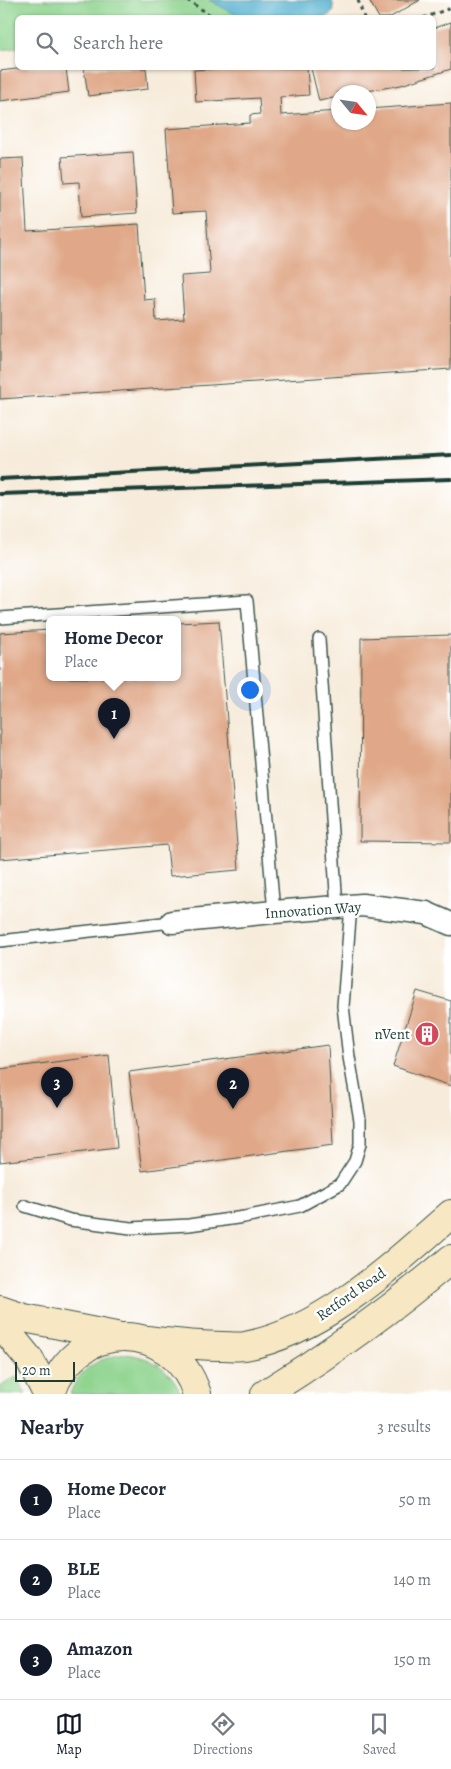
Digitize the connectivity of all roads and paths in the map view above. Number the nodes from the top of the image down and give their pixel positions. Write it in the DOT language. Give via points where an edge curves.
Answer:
graph roads {
  1 [pos="187,0"];
  2 [pos="358,0"];
  3 [pos="451,8"];
  4 [pos="211,15"];
  5 [pos="363,15"];
  6 [pos="431,15"];
  7 [pos="0,618"];
  8 [pos="319,639"];
  9 [pos="344,907"];
  10 [pos="274,912"];
  11 [pos="172,922"];
  12 [pos="451,924"];
  13 [pos="0,942"];
  14 [pos="25,1206"];
  15 [pos="451,1214"];
  16 [pos="451,1259"];
  17 [pos="0,1310"];
  18 [pos="0,1323"];
  19 [pos="134,1339"];
  20 [pos="46,1394"];
  21 [pos="51,1394"];
  22 [pos="197,1394"];
  23 [pos="265,1394"];
  1 -- 4 [label="path"];
  2 -- 5 [label="path"];
  3 -- 6 [label="path"];
  7 -- 10 [label="lane" via="247,601"];
  8 -- 9 [label="lane"];
  9 -- 10 [label="street, Innovation Way"];
  9 -- 12 [label="street, Innovation Way" via="426,913"];
  9 -- 14 [label="lane" via="343,1006 360,1120 360,1144 355,1161 340,1184 300,1206 190,1225 131,1228 70,1220"];
  10 -- 11 [label="street, Innovation Way"];
  11 -- 13 [label="lane"];
  15 -- 19 [label="main road, Retford Road" via="400,1259 333,1310 290,1332 245,1346 200,1346"];
  16 -- 23 [label="main road" via="380,1316"];
  17 -- 19 [label="main road, Retford Road" via="24,1318"];
  18 -- 20 [label="main road" via="30,1360"];
  19 -- 21 [label="main road" via="100,1340 82,1350 67,1363"];
  19 -- 22 [label="main road" via="166,1349 193,1380"];
}
